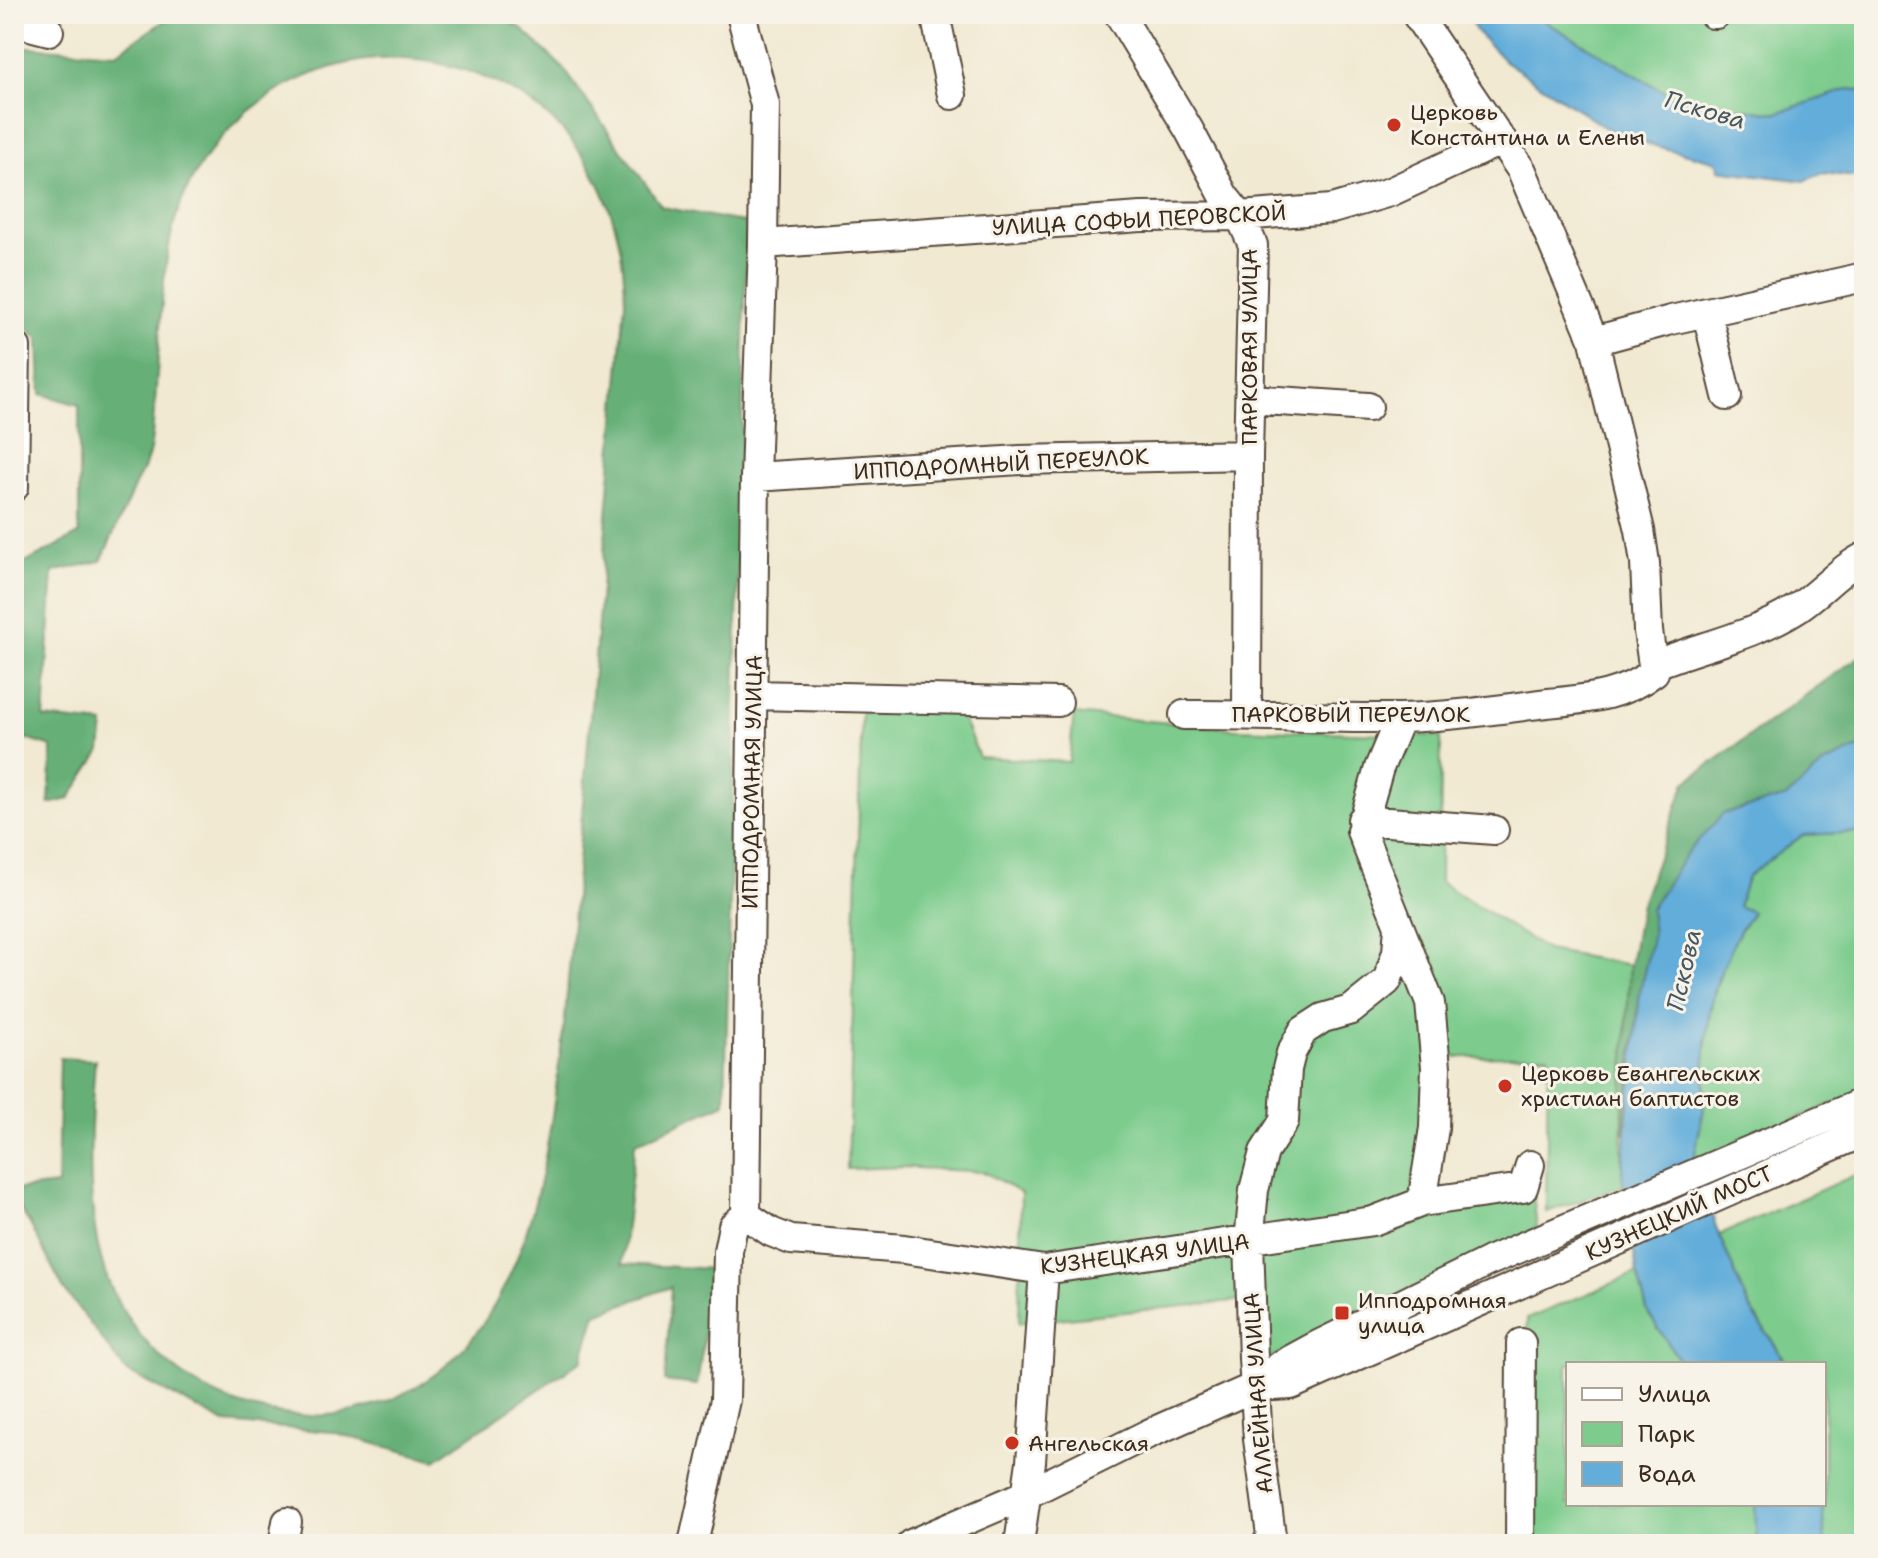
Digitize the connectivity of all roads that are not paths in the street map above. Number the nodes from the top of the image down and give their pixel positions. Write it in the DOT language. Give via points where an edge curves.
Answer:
graph roads {
  1 [pos="741,14"];
  2 [pos="935,14"];
  3 [pos="1119,14"];
  4 [pos="1416,14"];
  5 [pos="14,22"];
  6 [pos="49,31"];
  7 [pos="952,95"];
  8 [pos="1502,140"];
  9 [pos="1240,216"];
  10 [pos="763,244"];
  11 [pos="1864,277"];
  12 [pos="1707,314"];
  13 [pos="1594,341"];
  14 [pos="16,347"];
  15 [pos="1727,396"];
  16 [pos="1250,399"];
  17 [pos="1368,407"];
  18 [pos="1248,455"];
  19 [pos="755,477"];
  20 [pos="14,487"];
  21 [pos="1861,558"];
  22 [pos="1654,668"];
  23 [pos="753,695"];
  24 [pos="1058,702"];
  25 [pos="1247,714"];
  26 [pos="1184,715"];
  27 [pos="1400,718"];
  28 [pos="1362,820"];
  29 [pos="1494,830"];
  30 [pos="1399,926"];
  31 [pos="1857,1104"];
  32 [pos="1862,1133"];
  33 [pos="1530,1165"];
  34 [pos="1422,1202"];
  35 [pos="746,1215"];
  36 [pos="1249,1242"];
  37 [pos="1044,1270"];
  38 [pos="1521,1343"];
  39 [pos="1254,1387"];
  40 [pos="1027,1494"];
  41 [pos="693,1544"];
  42 [pos="911,1544"];
  43 [pos="1019,1544"];
  44 [pos="1267,1544"];
  45 [pos="1520,1544"];
  1 -- 10 [label="street, ИППОДРОМНАЯ УЛИЦА" via="765,105"];
  2 -- 7 [label="street"];
  3 -- 9 [label="street, ПАРКОВАЯ УЛИЦА"];
  4 -- 8 [label="street"];
  5 -- 6 [label="street"];
  8 -- 9 [label="street, УЛИЦА СОФЬИ ПЕРОВСКОЙ" via="1390,192 1332,209"];
  8 -- 13 [label="street" via="1522,171"];
  9 -- 10 [label="street, УЛИЦА СОФЬИ ПЕРОВСКОЙ" via="1141,217"];
  9 -- 16 [label="street, ПАРКОВАЯ УЛИЦА" via="1253,245"];
  10 -- 19 [label="street, ИППОДРОМНАЯ УЛИЦА"];
  11 -- 12 [label="street"];
  12 -- 13 [label="street"];
  12 -- 15 [label="street"];
  13 -- 22 [label="street" via="1640,530"];
  14 -- 20 [label="street"];
  16 -- 17 [label="street"];
  16 -- 18 [label="street, ПАРКОВАЯ УЛИЦА"];
  18 -- 19 [label="street, ИППОДРОМНЫЙ ПЕРЕУЛОК" via="1020,460"];
  18 -- 25 [label="street, ПАРКОВАЯ УЛИЦА"];
  19 -- 23 [label="street, ИППОДРОМНАЯ УЛИЦА"];
  21 -- 22 [label="street, ПАРКОВЫЙ ПЕРЕУЛОК" via="1794,611"];
  22 -- 27 [label="street, ПАРКОВЫЙ ПЕРЕУЛОК" via="1639,684 1583,701"];
  23 -- 24 [label="street"];
  23 -- 35 [label="street, ИППОДРОМНАЯ УЛИЦА"];
  25 -- 26 [label="street, ПАРКОВЫЙ ПЕРЕУЛОК"];
  25 -- 27 [label="street, ПАРКОВЫЙ ПЕРЕУЛОК"];
  27 -- 28 [label="street"];
  28 -- 29 [label="street"];
  28 -- 30 [label="street" via="1361,831"];
  30 -- 34 [label="street" via="1430,1003 1436,1067 1434,1128"];
  30 -- 36 [label="street, АЛЛЕЙНАЯ УЛИЦА" via="1387,981 1351,1010 1303,1031 1291,1053 1284,1121 1264,1152"];
  31 -- 39 [label="street, КУЗНЕЦКИЙ МОСТ" via="1489,1261 1281,1365"];
  32 -- 39 [label="street, КУЗНЕЦКИЙ МОСТ" via="1291,1385"];
  33 -- 34 [label="street, КУЗНЕЦКАЯ УЛИЦА" via="1523,1188"];
  34 -- 36 [label="street, КУЗНЕЦКАЯ УЛИЦА" via="1373,1221"];
  35 -- 37 [label="street, КУЗНЕЦКАЯ УЛИЦА" via="791,1240 904,1249"];
  35 -- 41 [label="street, ИППОДРОМНАЯ УЛИЦА" via="733,1226 728,1251 725,1400"];
  36 -- 37 [label="street, КУЗНЕЦКАЯ УЛИЦА"];
  36 -- 39 [label="street, АЛЛЕЙНАЯ УЛИЦА"];
  37 -- 40 [label="street"];
  38 -- 45 [label="street"];
  39 -- 40 [label="street"];
  39 -- 44 [label="street, АЛЛЕЙНАЯ УЛИЦА" via="1271,1535"];
  40 -- 42 [label="street"];
  40 -- 43 [label="street"];
}
